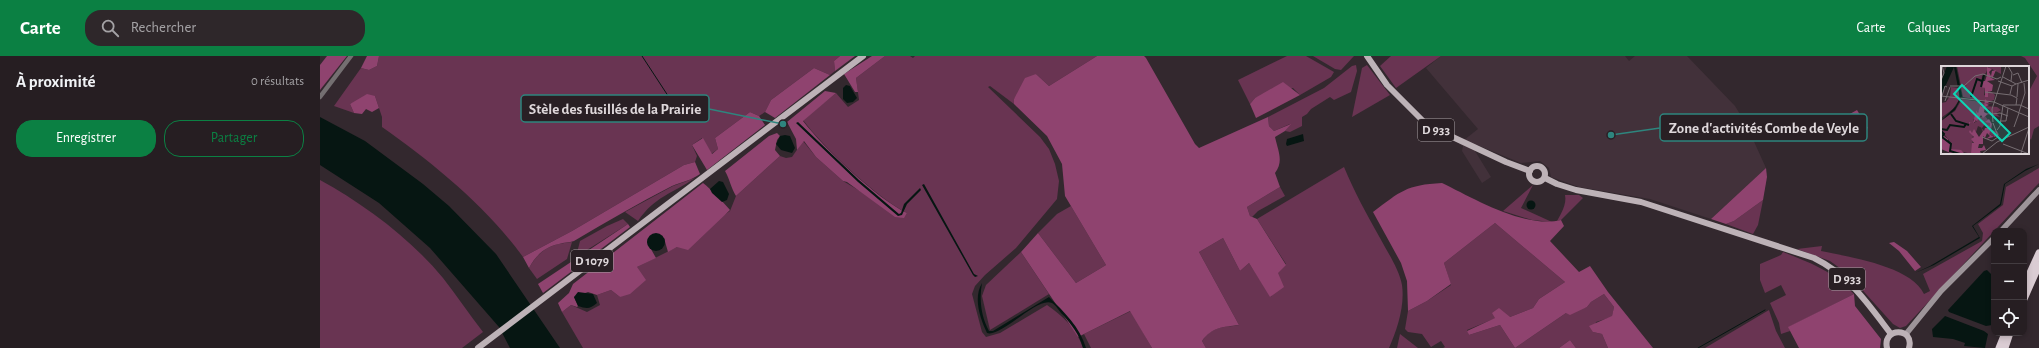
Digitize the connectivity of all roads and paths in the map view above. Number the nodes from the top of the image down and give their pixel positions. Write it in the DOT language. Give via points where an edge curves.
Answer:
graph roads {
  1 [pos="351,56"];
  2 [pos="863,56"];
  3 [pos="1367,56"];
  4 [pos="320,97"];
  5 [pos="1530,171"];
  6 [pos="1545,178"];
  7 [pos="2039,190"];
  8 [pos="2003,228"];
  9 [pos="1991,241"];
  10 [pos="2039,253"];
  11 [pos="2039,265"];
  12 [pos="2027,279"];
  13 [pos="2027,292"];
  14 [pos="1891,334"];
  15 [pos="1906,334"];
  16 [pos="2004,336"];
  17 [pos="2009,336"];
  18 [pos="478,348"];
  19 [pos="1887,348"];
  20 [pos="1910,348"];
  21 [pos="1999,348"];
  22 [pos="2005,348"];
  1 -- 4 [label="street"];
  2 -- 18 [label="main road, D 1079"];
  3 -- 5 [label="main road, D 933" via="1387,84 1427,125"];
  5 -- 6 [label="main road" via="1540,166 1545,172"];
  5 -- 6 [label="main road" via="1529,177 1533,181 1538,183"];
  6 -- 14 [label="main road, D 933" via="1576,190 1641,202 1814,258 1840,273 1862,296"];
  7 -- 8 [label="main road"];
  9 -- 15 [label="main road" via="1942,291"];
  10 -- 12 [label="highway"];
  11 -- 13 [label="highway"];
  14 -- 15 [label="main road"];
  14 -- 19 [label="main road" via="1886,341"];
  15 -- 20 [label="main road" via="1910,340"];
  16 -- 21 [label="highway"];
  17 -- 22 [label="highway"];
}
